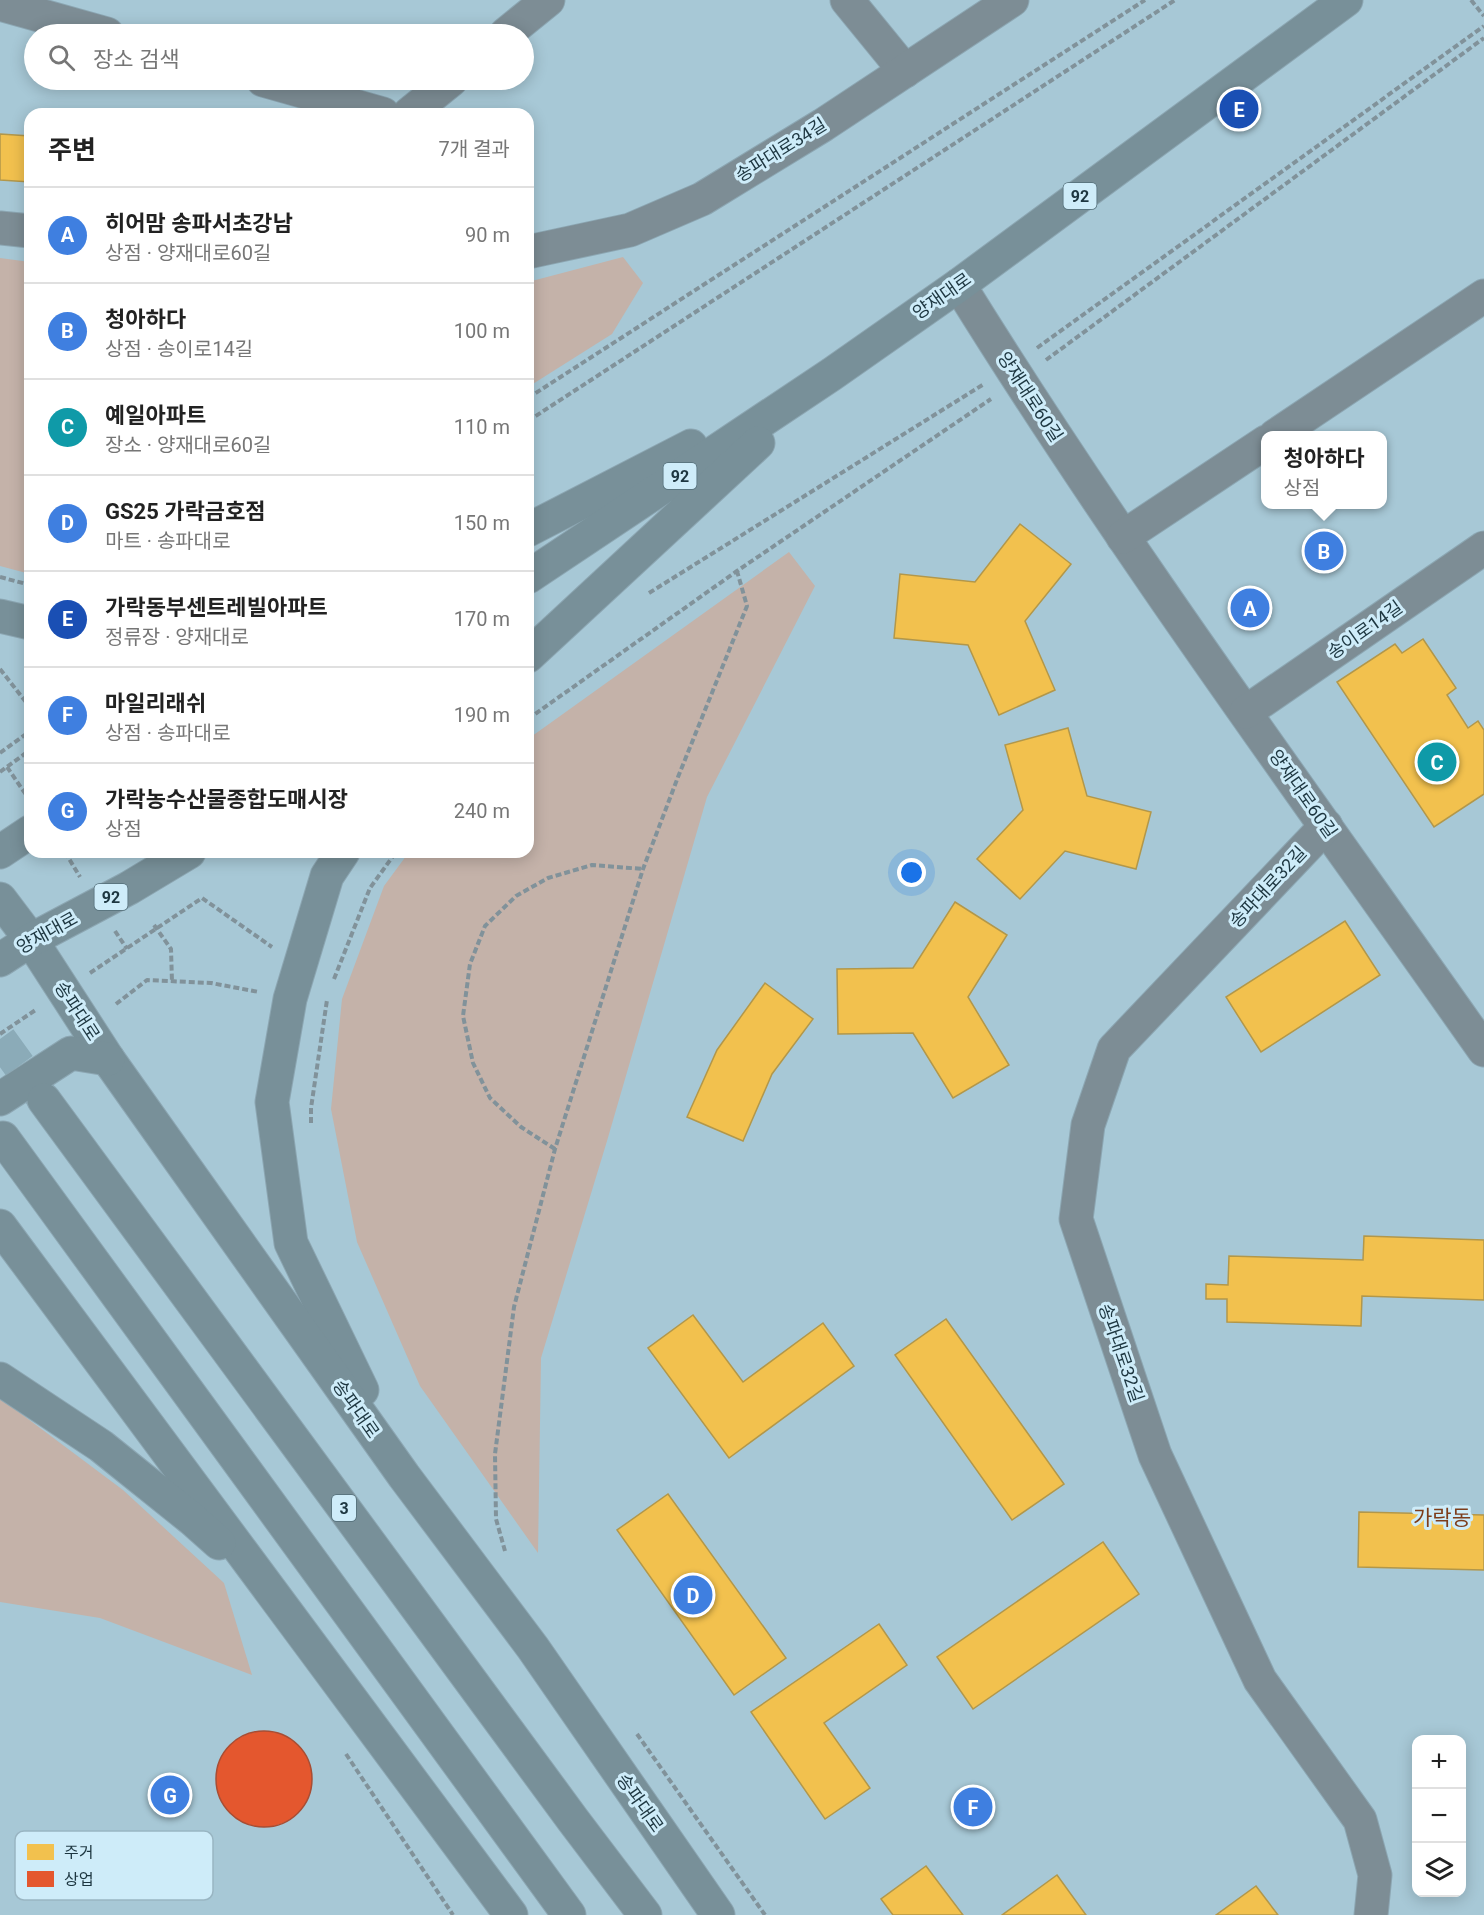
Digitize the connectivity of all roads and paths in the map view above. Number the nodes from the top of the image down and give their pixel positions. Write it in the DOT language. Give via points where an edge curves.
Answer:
graph roads {
  1 [pos="548,0"];
  2 [pos="847,0"];
  3 [pos="1012,0"];
  4 [pos="1145,0"];
  5 [pos="1175,0"];
  6 [pos="1346,0"];
  7 [pos="1471,0"];
  8 [pos="0,4"];
  9 [pos="1484,16"];
  10 [pos="71,24"];
  11 [pos="518,24"];
  12 [pos="905,71"];
  13 [pos="298,90"];
  14 [pos="439,90"];
  15 [pos="362,108"];
  16 [pos="416,108"];
  17 [pos="0,228"];
  18 [pos="24,230"];
  19 [pos="534,251"];
  20 [pos="959,285"];
  21 [pos="1484,296"];
  22 [pos="832,374"];
  23 [pos="534,394"];
  24 [pos="534,417"];
  25 [pos="1281,431"];
  26 [pos="1261,445"];
  27 [pos="534,527"];
  28 [pos="1123,537"];
  29 [pos="1484,548"];
  30 [pos="737,571"];
  31 [pos="534,573"];
  32 [pos="0,577"];
  33 [pos="24,583"];
  34 [pos="0,616"];
  35 [pos="24,622"];
  36 [pos="534,650"];
  37 [pos="0,669"];
  38 [pos="24,699"];
  39 [pos="1246,712"];
  40 [pos="24,735"];
  41 [pos="0,753"];
  42 [pos="24,754"];
  43 [pos="7,767"];
  44 [pos="0,772"];
  45 [pos="24,791"];
  46 [pos="1326,826"];
  47 [pos="24,836"];
  48 [pos="0,852"];
  49 [pos="179,858"];
  50 [pos="340,858"];
  51 [pos="392,858"];
  52 [pos="643,869"];
  53 [pos="0,899"];
  54 [pos="156,927"];
  55 [pos="31,940"];
  56 [pos="127,949"];
  57 [pos="302,959"];
  58 [pos="0,960"];
  59 [pos="337,973"];
  60 [pos="172,982"];
  61 [pos="268,994"];
  62 [pos="116,1004"];
  63 [pos="326,1007"];
  64 [pos="1484,1050"];
  65 [pos="108,1059"];
  66 [pos="0,1099"];
  67 [pos="44,1101"];
  68 [pos="312,1130"];
  69 [pos="3,1138"];
  70 [pos="555,1149"];
  71 [pos="0,1226"];
  72 [pos="0,1379"];
  73 [pos="404,1476"];
  74 [pos="506,1558"];
  75 [pos="268,1587"];
  76 [pos="636,1733"];
  77 [pos="342,1748"];
  78 [pos="453,1915"];
  79 [pos="511,1915"];
  80 [pos="569,1915"];
  81 [pos="645,1915"];
  82 [pos="718,1915"];
  83 [pos="765,1915"];
  84 [pos="1371,1915"];
  1 -- 11 [label="street"];
  2 -- 12 [label="street"];
  3 -- 12 [label="street, 송파대로34길"];
  4 -- 23 [label="path"];
  5 -- 24 [label="path"];
  6 -- 20 [label="main road, 양재대로 / 92"];
  7 -- 9 [label="path"];
  8 -- 10 [label="street"];
  12 -- 19 [label="street, 송파대로34길" via="702,199 630,230"];
  13 -- 15 [label="street"];
  14 -- 16 [label="street"];
  17 -- 18 [label="street"];
  20 -- 22 [label="main road, 양재대로 / 92"];
  20 -- 28 [label="street, 양재대로60길"];
  21 -- 25 [label="street"];
  22 -- 27 [label="main road"];
  22 -- 31 [label="main road, 양재대로 / 92"];
  22 -- 36 [label="main road"];
  26 -- 28 [label="street"];
  28 -- 39 [label="street, 양재대로60길"];
  29 -- 39 [label="street, 송이로14길"];
  30 -- 52 [label="path" via="747,606"];
  32 -- 33 [label="path"];
  34 -- 35 [label="main road"];
  37 -- 38 [label="path"];
  39 -- 46 [label="street, 양재대로60길"];
  40 -- 41 [label="path"];
  42 -- 43 [label="path"];
  43 -- 44 [label="path"];
  43 -- 45 [label="path"];
  46 -- 64 [label="street, 양재대로60길"];
  46 -- 84 [label="street, 송파대로32길" via="1114,1049 1088,1125 1076,1220 1155,1455 1260,1680 1360,1820 1375,1875"];
  47 -- 48 [label="main road"];
  49 -- 55 [label="main road, 양재대로 / 92"];
  50 -- 57 [label="main road" via="327,876"];
  51 -- 59 [label="path" via="370,888"];
  52 -- 70 [label="path"];
  52 -- 70 [label="path" via="592,866 548,878 516,896 485,926 471,964 463,1016 473,1063 490,1098 521,1127"];
  53 -- 55 [label="main road, 송파대로"];
  54 -- 56 [label="path"];
  54 -- 57 [label="path" via="202,898 278,951"];
  54 -- 60 [label="path" via="171,949"];
  55 -- 58 [label="main road, 양재대로 / 92"];
  55 -- 65 [label="main road, 송파대로"];
  57 -- 73 [label="main road" via="290,999 272,1102 291,1243"];
  60 -- 61 [label="path" via="211,983"];
  60 -- 62 [label="path" via="147,980"];
  63 -- 68 [label="path" via="311,1108"];
  65 -- 66 [label="main road" via="71,1053"];
  65 -- 73 [label="main road, 송파대로"];
  67 -- 81 [label="main road, 3"];
  69 -- 80 [label="main road"];
  70 -- 74 [label="path" via="514,1307 495,1454 496,1519"];
  71 -- 75 [label="main road"];
  72 -- 75 [label="main road" via="101,1446"];
  73 -- 82 [label="main road, 송파대로" via="533,1648"];
  75 -- 79 [label="main road"];
  76 -- 83 [label="path"];
  77 -- 78 [label="path"];
}
